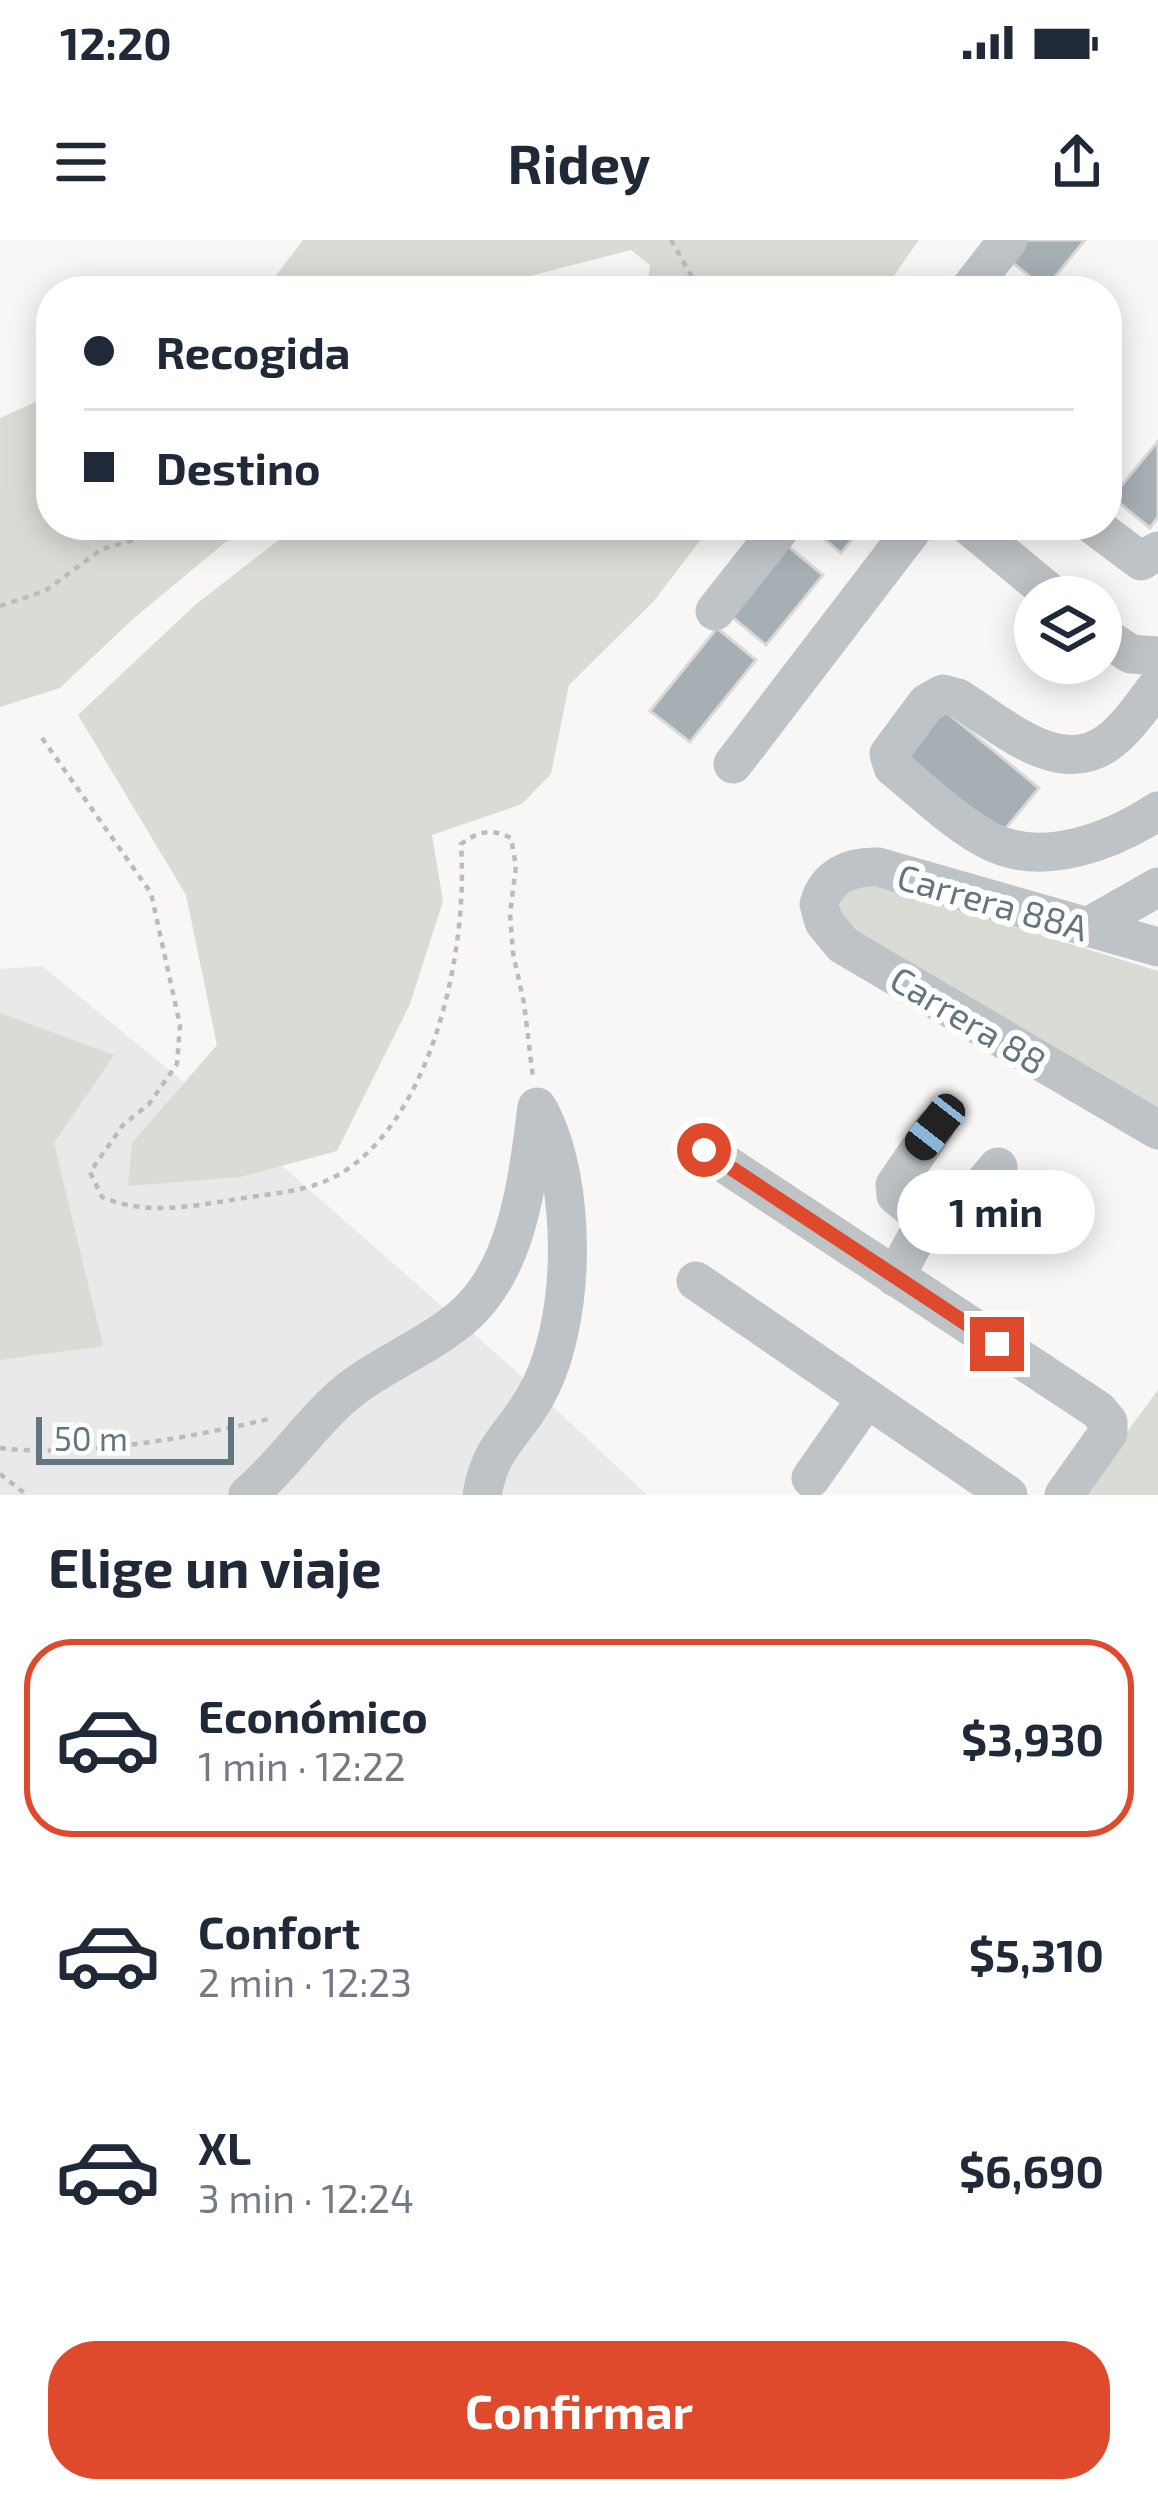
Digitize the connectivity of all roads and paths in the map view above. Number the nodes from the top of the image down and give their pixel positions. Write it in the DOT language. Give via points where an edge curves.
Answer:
graph roads {
  1 [pos="670,240"];
  2 [pos="1008,240"];
  3 [pos="691,276"];
  4 [pos="980,276"];
  5 [pos="136,540"];
  6 [pos="771,540"];
  7 [pos="905,540"];
  8 [pos="986,540"];
  9 [pos="1114,540"];
  10 [pos="1158,551"];
  11 [pos="1030,576"];
  12 [pos="0,606"];
  13 [pos="715,611"];
  14 [pos="1122,648"];
  15 [pos="1158,656"];
  16 [pos="1158,685"];
  17 [pos="42,738"];
  18 [pos="734,764"];
  19 [pos="1158,811"];
  20 [pos="830,882"];
  21 [pos="1158,887"];
  22 [pos="1085,928"];
  23 [pos="1158,947"];
  24 [pos="538,1107"];
  25 [pos="935,1127"];
  26 [pos="1158,1130"];
  27 [pos="704,1150"];
  28 [pos="998,1167"];
  29 [pos="926,1220"];
  30 [pos="895,1277"];
  31 [pos="696,1281"];
  32 [pos="867,1398"];
  33 [pos="284,1415"];
  34 [pos="0,1448"];
  35 [pos="0,1474"];
  36 [pos="812,1478"];
  37 [pos="27,1495"];
  38 [pos="248,1495"];
  39 [pos="482,1495"];
  40 [pos="1008,1495"];
  41 [pos="1064,1495"];
  1 -- 3 [label="path"];
  2 -- 4 [label="street"];
  5 -- 12 [label="path" via="102,550 45,591"];
  6 -- 13 [label="street"];
  7 -- 18 [label="street"];
  8 -- 11 [label="street"];
  9 -- 10 [label="street" via="1141,561"];
  14 -- 15 [label="street"];
  16 -- 19 [label="street" via="1120,734 1080,755 1045,753 943,694 889,754 893,767 984,838 1021,852 1088,844"];
  17 -- 24 [label="path" via="152,892 181,1025 177,1064 90,1172 102,1197 128,1208 161,1208 296,1193 372,1148 406,1101 449,982 464,892 461,844 495,830 512,838 509,914"];
  20 -- 22 [label="street, Carrera 88A" via="878,867"];
  20 -- 26 [label="street, Carrera 88" via="821,915 843,945"];
  21 -- 22 [label="street"];
  22 -- 23 [label="street, Carrera 88A"];
  24 -- 38 [label="street" via="513,1232 495,1277 466,1313 338,1399"];
  24 -- 39 [label="street" via="554,1139 569,1275 561,1328 535,1397 487,1463"];
  25 -- 29 [label="street" via="895,1185"];
  27 -- 30 [label="street"];
  28 -- 29 [label="street" via="960,1211"];
  29 -- 30 [label="street"];
  30 -- 41 [label="street" via="1108,1422"];
  31 -- 32 [label="street"];
  32 -- 36 [label="street"];
  32 -- 40 [label="street"];
  33 -- 34 [label="path" via="174,1438"];
  35 -- 37 [label="path"];
}
